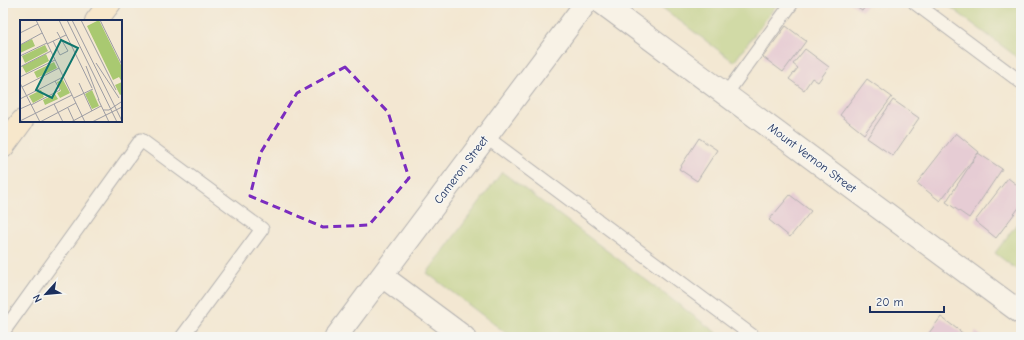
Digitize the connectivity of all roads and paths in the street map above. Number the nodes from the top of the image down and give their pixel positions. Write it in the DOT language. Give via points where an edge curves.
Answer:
graph roads {
  1 [pos="110,3"];
  2 [pos="586,3"];
  3 [pos="602,3"];
  4 [pos="792,3"];
  5 [pos="915,3"];
  6 [pos="97,20"];
  7 [pos="1021,82"];
  8 [pos="726,94"];
  9 [pos="21,122"];
  10 [pos="486,137"];
  11 [pos="3,147"];
  12 [pos="382,276"];
  13 [pos="1021,313"];
  14 [pos="3,332"];
  15 [pos="182,337"];
  16 [pos="336,337"];
  17 [pos="464,337"];
  18 [pos="754,337"];
  1 -- 6 [label="street"];
  2 -- 10 [label="street, Cameron Street"];
  3 -- 8 [label="street, Mount Vernon Street"];
  4 -- 8 [label="lane"];
  5 -- 7 [label="lane"];
  8 -- 13 [label="street, Mount Vernon Street"];
  9 -- 11 [label="street"];
  10 -- 12 [label="street, Cameron Street"];
  10 -- 18 [label="lane"];
  12 -- 16 [label="street, Cameron Street"];
  12 -- 17 [label="street"];
  14 -- 15 [label="lane" via="141,140 262,229"];
}
